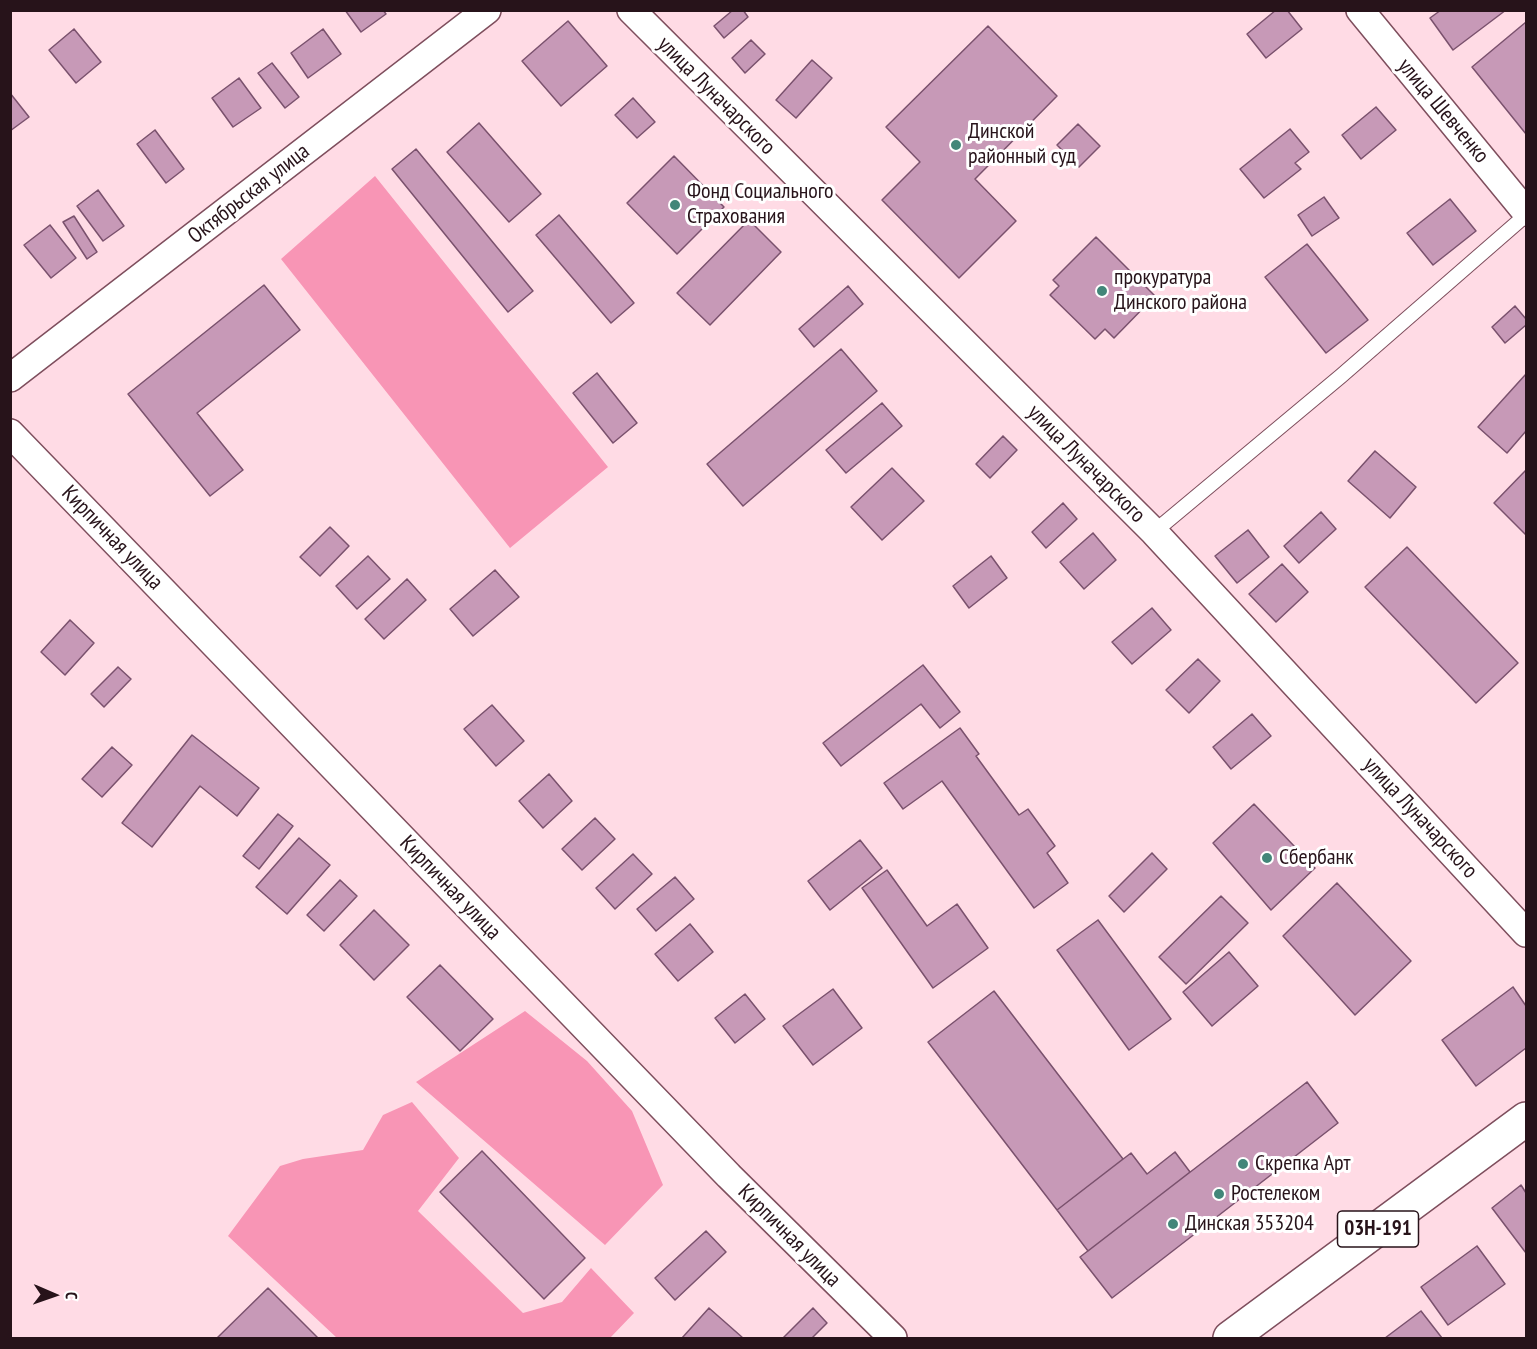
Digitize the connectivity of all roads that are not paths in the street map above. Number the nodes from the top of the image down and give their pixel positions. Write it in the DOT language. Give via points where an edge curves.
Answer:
graph roads {
  1 [pos="487,10"];
  2 [pos="631,10"];
  3 [pos="1360,10"];
  4 [pos="1527,214"];
  5 [pos="10,378"];
  6 [pos="10,433"];
  7 [pos="1154,532"];
  8 [pos="1527,933"];
  9 [pos="1527,1119"];
  10 [pos="893,1338"];
  11 [pos="1230,1338"];
  1 -- 5 [label="street, Октябрьская улица"];
  2 -- 7 [label="street, улица Луначарского"];
  3 -- 4 [label="street, улица Шевченко"];
  4 -- 7 [label="lane"];
  6 -- 10 [label="street, Кирпичная улица" via="735,1182"];
  7 -- 8 [label="street, улица Луначарского"];
  9 -- 11 [label="main road, 03Н-191"];
}
